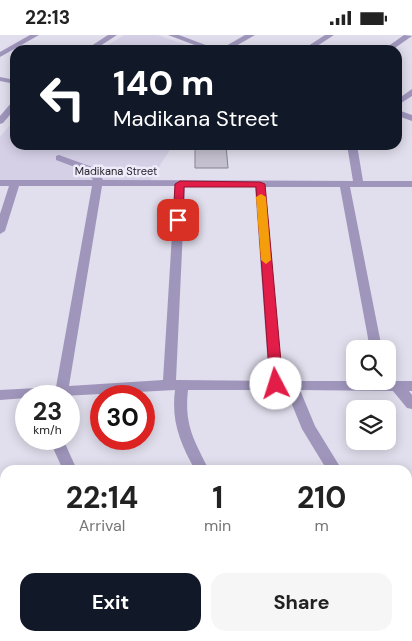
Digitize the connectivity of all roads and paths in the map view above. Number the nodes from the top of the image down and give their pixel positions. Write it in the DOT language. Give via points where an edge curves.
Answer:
graph roads {
  1 [pos="35,35"];
  2 [pos="113,35"];
  3 [pos="172,35"];
  4 [pos="251,35"];
  5 [pos="330,35"];
  6 [pos="409,35"];
  7 [pos="18,45"];
  8 [pos="97,45"];
  9 [pos="201,45"];
  10 [pos="232,45"];
  11 [pos="314,45"];
  12 [pos="394,45"];
  13 [pos="412,92"];
  14 [pos="402,100"];
  15 [pos="10,110"];
  16 [pos="0,121"];
  17 [pos="353,150"];
  18 [pos="59,158"];
  19 [pos="0,183"];
  20 [pos="15,183"];
  21 [pos="97,184"];
  22 [pos="180,184"];
  23 [pos="260,184"];
  24 [pos="344,184"];
  25 [pos="359,184"];
  26 [pos="412,184"];
  27 [pos="0,231"];
  28 [pos="374,340"];
  29 [pos="276,384"];
  30 [pos="291,384"];
  31 [pos="346,384"];
  32 [pos="63,385"];
  33 [pos="176,385"];
  34 [pos="396,385"];
  35 [pos="412,386"];
  36 [pos="80,389"];
  37 [pos="395,390"];
  38 [pos="0,395"];
  39 [pos="15,395"];
  40 [pos="412,404"];
  41 [pos="61,450"];
  42 [pos="68,465"];
  43 [pos="199,465"];
  44 [pos="332,465"];
  1 -- 7 [label="street"];
  2 -- 8 [label="street"];
  3 -- 9 [label="street"];
  4 -- 10 [label="street"];
  5 -- 11 [label="street"];
  6 -- 12 [label="street"];
  13 -- 14 [label="street"];
  15 -- 16 [label="street"];
  17 -- 25 [label="street"];
  18 -- 21 [label="street" via="95,172"];
  19 -- 20 [label="street, Madikana Street"];
  20 -- 21 [label="street, Madikana Street"];
  20 -- 27 [label="street"];
  21 -- 22 [label="street, Madikana Street"];
  21 -- 32 [label="street"];
  22 -- 23 [label="street, Madikana Street"];
  22 -- 33 [label="street"];
  23 -- 24 [label="street, Madikana Street"];
  23 -- 29 [label="street"];
  24 -- 25 [label="street, Madikana Street"];
  24 -- 28 [label="street"];
  25 -- 26 [label="street, Madikana Street"];
  29 -- 30 [label="street"];
  29 -- 33 [label="street"];
  30 -- 31 [label="street"];
  30 -- 44 [label="street" via="311,435"];
  33 -- 36 [label="street"];
  33 -- 43 [label="street" via="179,421"];
  34 -- 35 [label="street"];
  37 -- 40 [label="street"];
  38 -- 39 [label="street"];
  41 -- 42 [label="street"];
}
